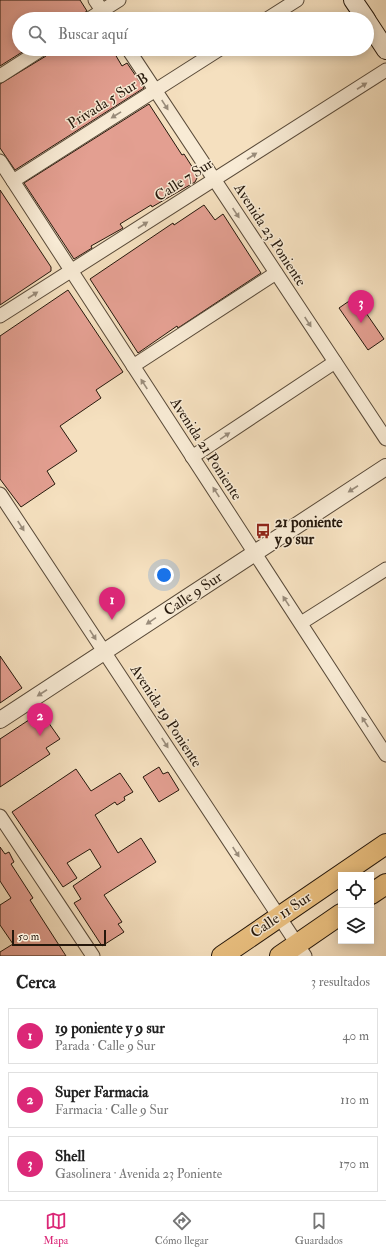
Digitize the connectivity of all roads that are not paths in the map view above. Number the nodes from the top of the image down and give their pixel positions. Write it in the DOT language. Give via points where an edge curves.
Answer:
graph roads {
  1 [pos="119,0"];
  2 [pos="297,0"];
  3 [pos="353,0"];
  4 [pos="102,10"];
  5 [pos="278,12"];
  6 [pos="361,12"];
  7 [pos="374,32"];
  8 [pos="386,50"];
  9 [pos="31,56"];
  10 [pos="133,56"];
  11 [pos="209,56"];
  12 [pos="386,70"];
  13 [pos="0,76"];
  14 [pos="155,90"];
  15 [pos="0,161"];
  16 [pos="214,180"];
  17 [pos="13,181"];
  18 [pos="71,271"];
  19 [pos="276,273"];
  20 [pos="0,316"];
  21 [pos="335,362"];
  22 [pos="133,366"];
  23 [pos="386,439"];
  24 [pos="192,457"];
  25 [pos="386,468"];
  26 [pos="0,494"];
  27 [pos="255,552"];
  28 [pos="386,569"];
  29 [pos="300,623"];
  30 [pos="105,652"];
  31 [pos="0,720"];
  32 [pos="386,755"];
  33 [pos="0,816"];
  34 [pos="386,844"];
  35 [pos="386,884"];
  36 [pos="374,892"];
  37 [pos="279,917"];
  38 [pos="338,917"];
  39 [pos="301,950"];
  40 [pos="93,956"];
  41 [pos="222,956"];
  42 [pos="280,956"];
  1 -- 4 [label="street"];
  2 -- 5 [label="street"];
  3 -- 6 [label="main road"];
  7 -- 8 [label="main road"];
  9 -- 13 [label="street"];
  10 -- 14 [label="street, Avenida 23 Poniente"];
  11 -- 14 [label="street, Privada 5 Sur B"];
  16 -- 12 [label="street, Calle 7 Sur, one-way"];
  14 -- 16 [label="street, Avenida 23 Poniente, one-way"];
  14 -- 17 [label="street, Privada 5 Sur B, one-way"];
  15 -- 17 [label="street, Avenida 21 Poniente"];
  18 -- 16 [label="street, Calle 7 Sur, one-way"];
  16 -- 19 [label="street, Avenida 23 Poniente, one-way"];
  17 -- 18 [label="street, Avenida 21 Poniente"];
  20 -- 18 [label="street, Calle 7 Sur, one-way"];
  18 -- 22 [label="street, Avenida 21 Poniente"];
  19 -- 21 [label="street, Avenida 23 Poniente, one-way"];
  19 -- 22 [label="street"];
  21 -- 23 [label="street, Avenida 23 Poniente"];
  24 -- 21 [label="street, one-way"];
  24 -- 22 [label="street, Avenida 21 Poniente, one-way"];
  27 -- 24 [label="street, Avenida 21 Poniente, one-way"];
  25 -- 27 [label="street, Calle 9 Sur, one-way"];
  26 -- 30 [label="street, Avenida 19 Poniente, one-way"];
  29 -- 27 [label="street, Avenida 21 Poniente, one-way"];
  27 -- 30 [label="street, Calle 9 Sur, one-way"];
  28 -- 29 [label="street"];
  32 -- 29 [label="street, Avenida 21 Poniente, one-way"];
  30 -- 31 [label="street, Calle 9 Sur, one-way"];
  30 -- 37 [label="street, Avenida 19 Poniente, one-way"];
  33 -- 40 [label="street"];
  34 -- 37 [label="main road, Calle 11 Sur"];
  35 -- 36 [label="main road"];
  37 -- 39 [label="street, Avenida 19 Poniente"];
  37 -- 41 [label="main road, Calle 11 Sur"];
  38 -- 39 [label="main road"];
  39 -- 42 [label="main road"];
}
